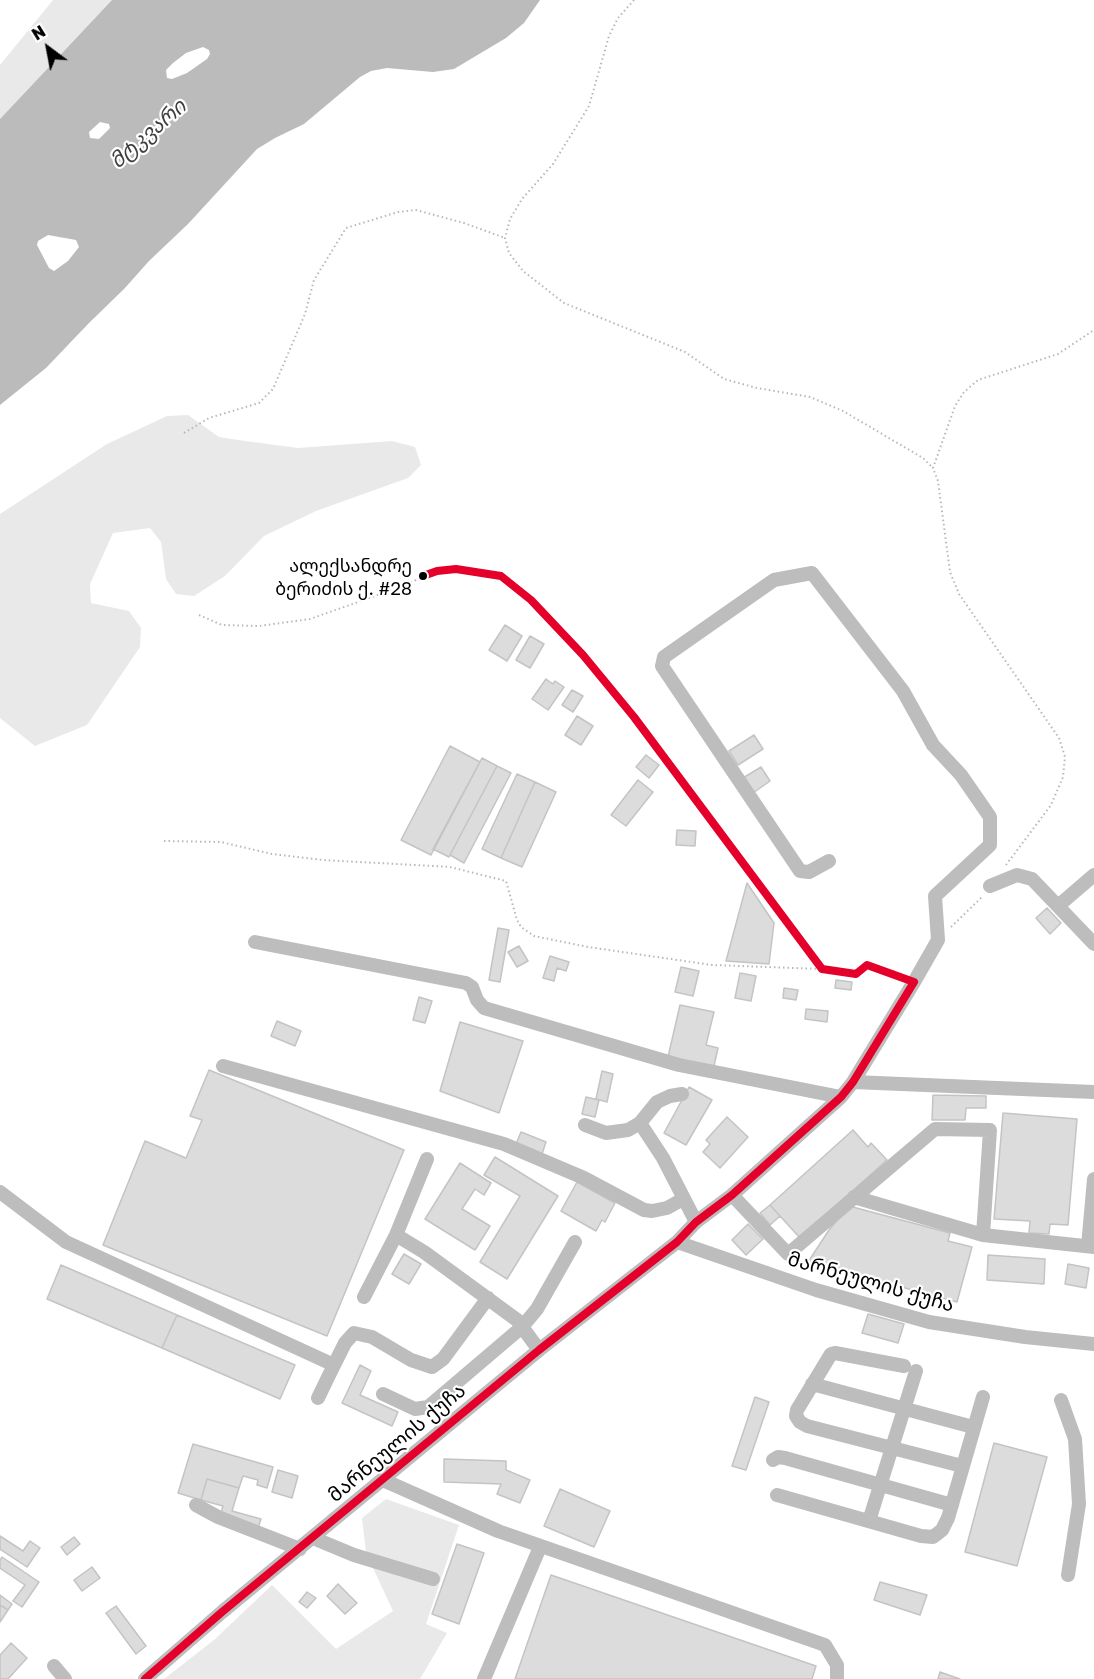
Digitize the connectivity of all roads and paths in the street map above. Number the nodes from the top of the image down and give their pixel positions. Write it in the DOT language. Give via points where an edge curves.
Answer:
graph roads {
  1 [pos="634,0"];
  2 [pos="505,238"];
  3 [pos="1094,330"];
  4 [pos="184,433"];
  5 [pos="933,468"];
  6 [pos="199,615"];
  7 [pos="164,841"];
  8 [pos="829,861"];
  9 [pos="1004,868"];
  10 [pos="1094,874"];
  11 [pos="990,886"];
  12 [pos="1058,906"];
  13 [pos="938,940"];
  14 [pos="255,942"];
  15 [pos="1094,944"];
  16 [pos="822,969"];
  17 [pos="914,982"];
  18 [pos="223,1066"];
  19 [pos="853,1082"];
  20 [pos="1094,1092"];
  21 [pos="682,1094"];
  22 [pos="841,1097"];
  23 [pos="640,1123"];
  24 [pos="585,1125"];
  25 [pos="427,1159"];
  26 [pos="1094,1179"];
  27 [pos="0,1192"];
  28 [pos="732,1195"];
  29 [pos="854,1197"];
  30 [pos="683,1199"];
  31 [pos="696,1222"];
  32 [pos="396,1235"];
  33 [pos="982,1235"];
  34 [pos="575,1242"];
  35 [pos="677,1242"];
  36 [pos="1091,1247"];
  37 [pos="364,1297"];
  38 [pos="488,1298"];
  39 [pos="522,1327"];
  40 [pos="1094,1344"];
  41 [pos="539,1350"];
  42 [pos="334,1365"];
  43 [pos="812,1384"];
  44 [pos="383,1394"];
  45 [pos="983,1397"];
  46 [pos="318,1398"];
  47 [pos="1061,1400"];
  48 [pos="906,1409"];
  49 [pos="973,1427"];
  50 [pos="892,1448"];
  51 [pos="773,1460"];
  52 [pos="962,1466"];
  53 [pos="383,1480"];
  54 [pos="880,1486"];
  55 [pos="777,1495"];
  56 [pos="196,1505"];
  57 [pos="952,1505"];
  58 [pos="869,1521"];
  59 [pos="313,1538"];
  60 [pos="540,1547"];
  61 [pos="300,1549"];
  62 [pos="1068,1575"];
  63 [pos="433,1579"];
  64 [pos="54,1665"];
  65 [pos="65,1679"];
  66 [pos="145,1679"];
  67 [pos="484,1679"];
  68 [pos="837,1679"];
  1 -- 2 [label="path" via="609,36 589,106 553,164 522,199 510,219"];
  2 -- 4 [label="path" via="416,210 345,228 314,280 305,314 273,389 259,403 209,418"];
  2 -- 5 [label="path" via="508,253 523,272 564,303 685,352 724,379 810,397 843,411 923,458"];
  3 -- 5 [label="path" via="1058,354 978,380 955,406"];
  5 -- 9 [label="path" via="950,572 959,594 1059,738 1065,758 1063,777 1052,805"];
  6 -- 16 [label="path" via="222,625 259,626 310,619 437,571 456,569 501,576 531,600 583,655"];
  7 -- 16 [label="path" via="221,842 323,860 450,867 506,881 517,920 534,936 712,964"];
  8 -- 13 [label="street" via="809,872 800,871 662,666 664,657 774,580 812,573 903,691 933,745 961,775 990,817 990,845 935,896"];
  10 -- 12 [label="street"];
  11 -- 12 [label="street" via="1017,875 1032,879"];
  11 -- 13 [label="path"];
  12 -- 15 [label="street"];
  13 -- 17 [label="street, მარნეულის ქუჩა"];
  14 -- 22 [label="street" via="466,983 484,1008 680,1065"];
  16 -- 17 [label="path" via="856,974 867,966"];
  17 -- 19 [label="street, მარნეულის ქუჩა"];
  18 -- 30 [label="street" via="504,1144 585,1178 644,1209 667,1208"];
  19 -- 20 [label="street"];
  19 -- 22 [label="street, მარნეულის ქუჩა"];
  21 -- 23 [label="street" via="657,1102"];
  22 -- 28 [label="street, მარნეულის ქუჩა"];
  23 -- 24 [label="street" via="628,1130 606,1133"];
  23 -- 30 [label="street"];
  25 -- 32 [label="street"];
  26 -- 36 [label="street"];
  27 -- 42 [label="street" via="66,1242"];
  28 -- 29 [label="street" via="788,1254"];
  28 -- 31 [label="street, მარნეულის ქუჩა"];
  29 -- 33 [label="street"];
  29 -- 33 [label="street" via="935,1129 990,1130"];
  30 -- 31 [label="street"];
  31 -- 35 [label="street, მარნეულის ქუჩა"];
  32 -- 37 [label="street"];
  32 -- 38 [label="street"];
  33 -- 36 [label="street"];
  34 -- 39 [label="street" via="537,1309"];
  35 -- 40 [label="street, მარნეულის ქუჩა" via="816,1290 929,1322"];
  35 -- 41 [label="street, მარნეულის ქუჩა"];
  38 -- 39 [label="street"];
  38 -- 42 [label="street" via="443,1359 432,1367 411,1360 372,1337 354,1334"];
  39 -- 41 [label="street"];
  39 -- 44 [label="street" via="428,1407 415,1409"];
  41 -- 53 [label="street, მარნეულის ქუჩა"];
  42 -- 46 [label="street"];
  43 -- 48 [label="street"];
  43 -- 48 [label="street" via="828,1357 836,1353 910,1368"];
  43 -- 50 [label="street" via="797,1410 800,1422"];
  45 -- 49 [label="street"];
  47 -- 62 [label="street" via="1075,1439 1079,1504"];
  48 -- 49 [label="street"];
  48 -- 50 [label="street"];
  49 -- 52 [label="street"];
  50 -- 52 [label="street"];
  50 -- 54 [label="street"];
  51 -- 54 [label="street" via="785,1458"];
  52 -- 57 [label="street"];
  53 -- 59 [label="street, მარნეულის ქუჩა"];
  53 -- 60 [label="street"];
  54 -- 57 [label="street"];
  54 -- 58 [label="street"];
  55 -- 58 [label="street"];
  56 -- 61 [label="street"];
  57 -- 58 [label="street" via="942,1530 933,1537"];
  59 -- 61 [label="street, მარნეულის ქუჩა"];
  59 -- 63 [label="street"];
  60 -- 67 [label="street"];
  60 -- 68 [label="street" via="825,1645 837,1665"];
  61 -- 66 [label="street, მარნეულის ქუჩა"];
  64 -- 65 [label="street"];
}
